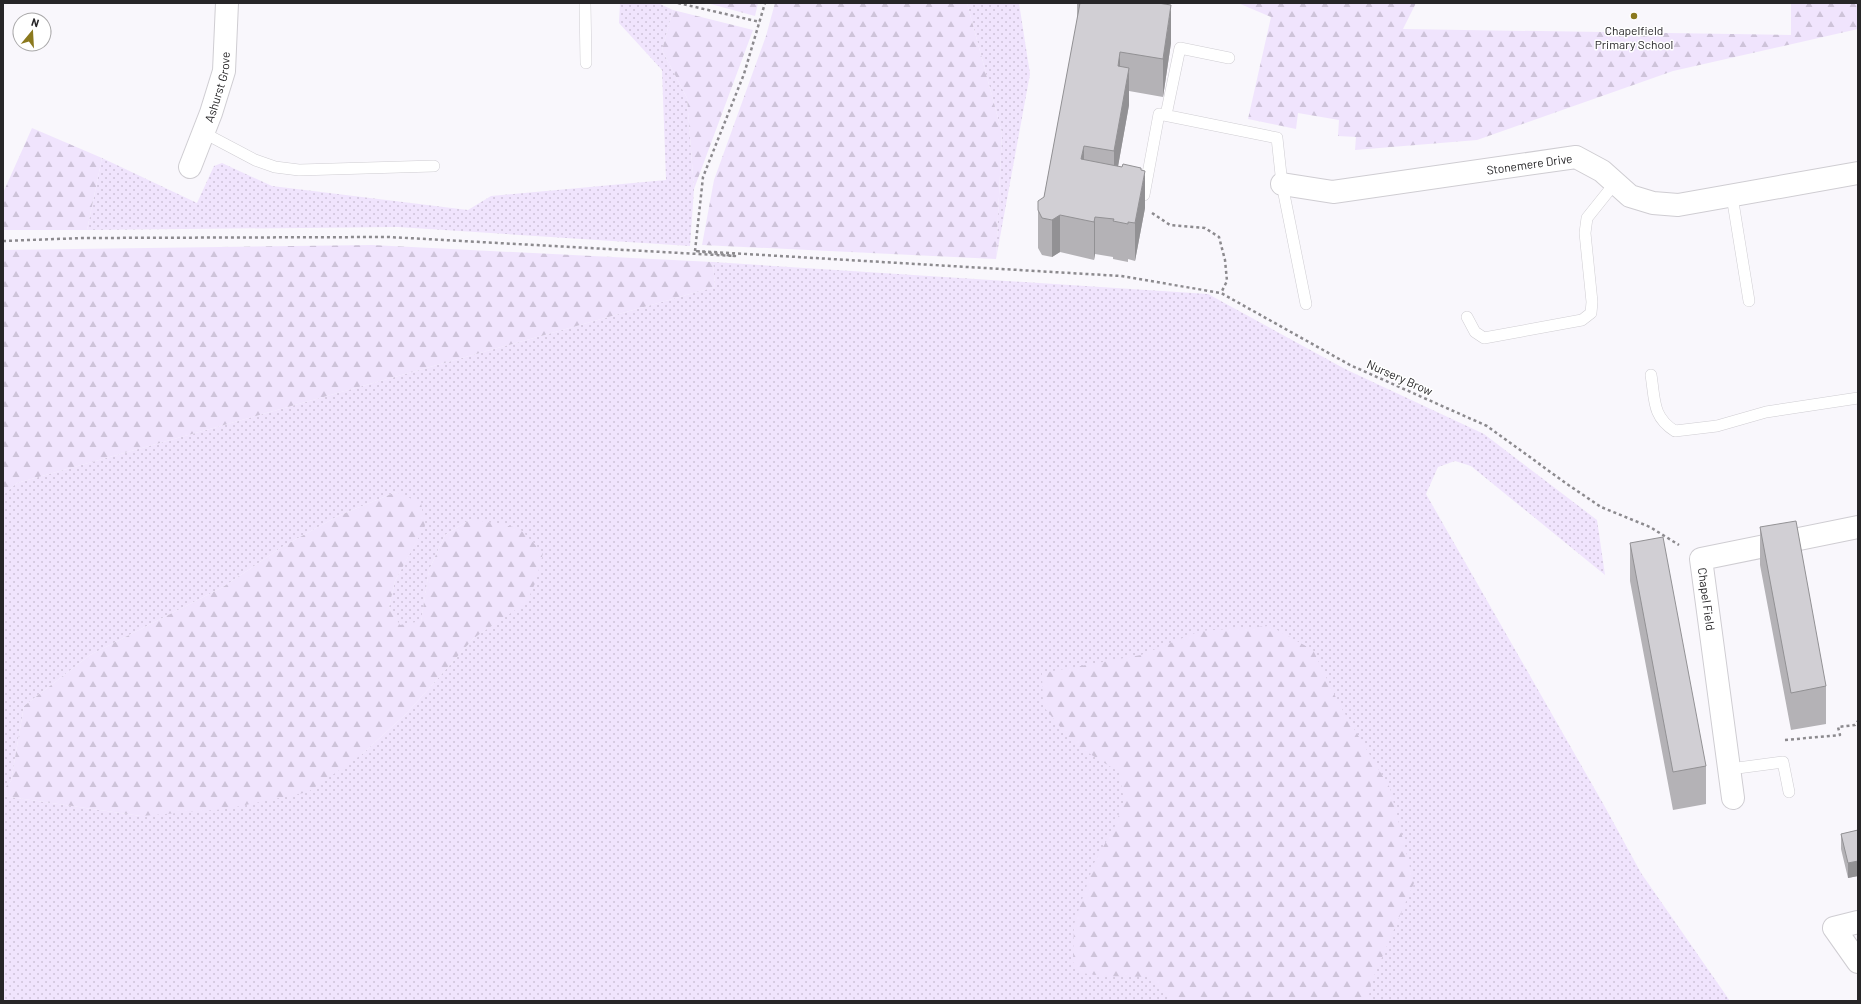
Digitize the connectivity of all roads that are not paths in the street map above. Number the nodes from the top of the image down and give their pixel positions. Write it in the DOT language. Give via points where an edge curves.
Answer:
graph roads {
  1 [pos="227,3"];
  2 [pos="585,3"];
  3 [pos="1229,58"];
  4 [pos="586,63"];
  5 [pos="1166,115"];
  6 [pos="204,132"];
  7 [pos="434,166"];
  8 [pos="190,167"];
  9 [pos="1858,173"];
  10 [pos="1615,183"];
  11 [pos="1282,184"];
  12 [pos="1144,195"];
  13 [pos="1732,196"];
  14 [pos="1748,301"];
  15 [pos="1306,304"];
  16 [pos="1467,317"];
  17 [pos="1651,375"];
  18 [pos="1858,398"];
  19 [pos="1858,527"];
  20 [pos="1730,769"];
  21 [pos="1789,792"];
  22 [pos="1734,798"];
  23 [pos="1858,922"];
  24 [pos="1858,962"];
  1 -- 6 [label="street, Ashurst Grove" via="224,71"];
  2 -- 4 [label="lane"];
  3 -- 5 [label="lane" via="1180,48"];
  5 -- 11 [label="lane" via="1277,138"];
  5 -- 12 [label="lane" via="1160,114"];
  6 -- 7 [label="lane" via="255,160 275,167 299,170"];
  6 -- 8 [label="street, Ashurst Grove"];
  9 -- 13 [label="street, Stonemere Drive"];
  10 -- 11 [label="street, Stonemere Drive" via="1602,171 1576,157 1334,192"];
  10 -- 13 [label="street, Stonemere Drive" via="1630,196 1654,203 1678,205"];
  10 -- 16 [label="lane" via="1587,218 1585,233 1591,314 1582,320 1484,338 1475,332"];
  11 -- 15 [label="lane"];
  13 -- 14 [label="lane"];
  17 -- 18 [label="lane" via="1658,416 1675,431 1718,426 1766,412"];
  19 -- 20 [label="street, Chapel Field" via="1701,558"];
  20 -- 21 [label="lane" via="1783,762"];
  20 -- 22 [label="street, Chapel Field"];
  23 -- 24 [label="street" via="1834,928"];
}
